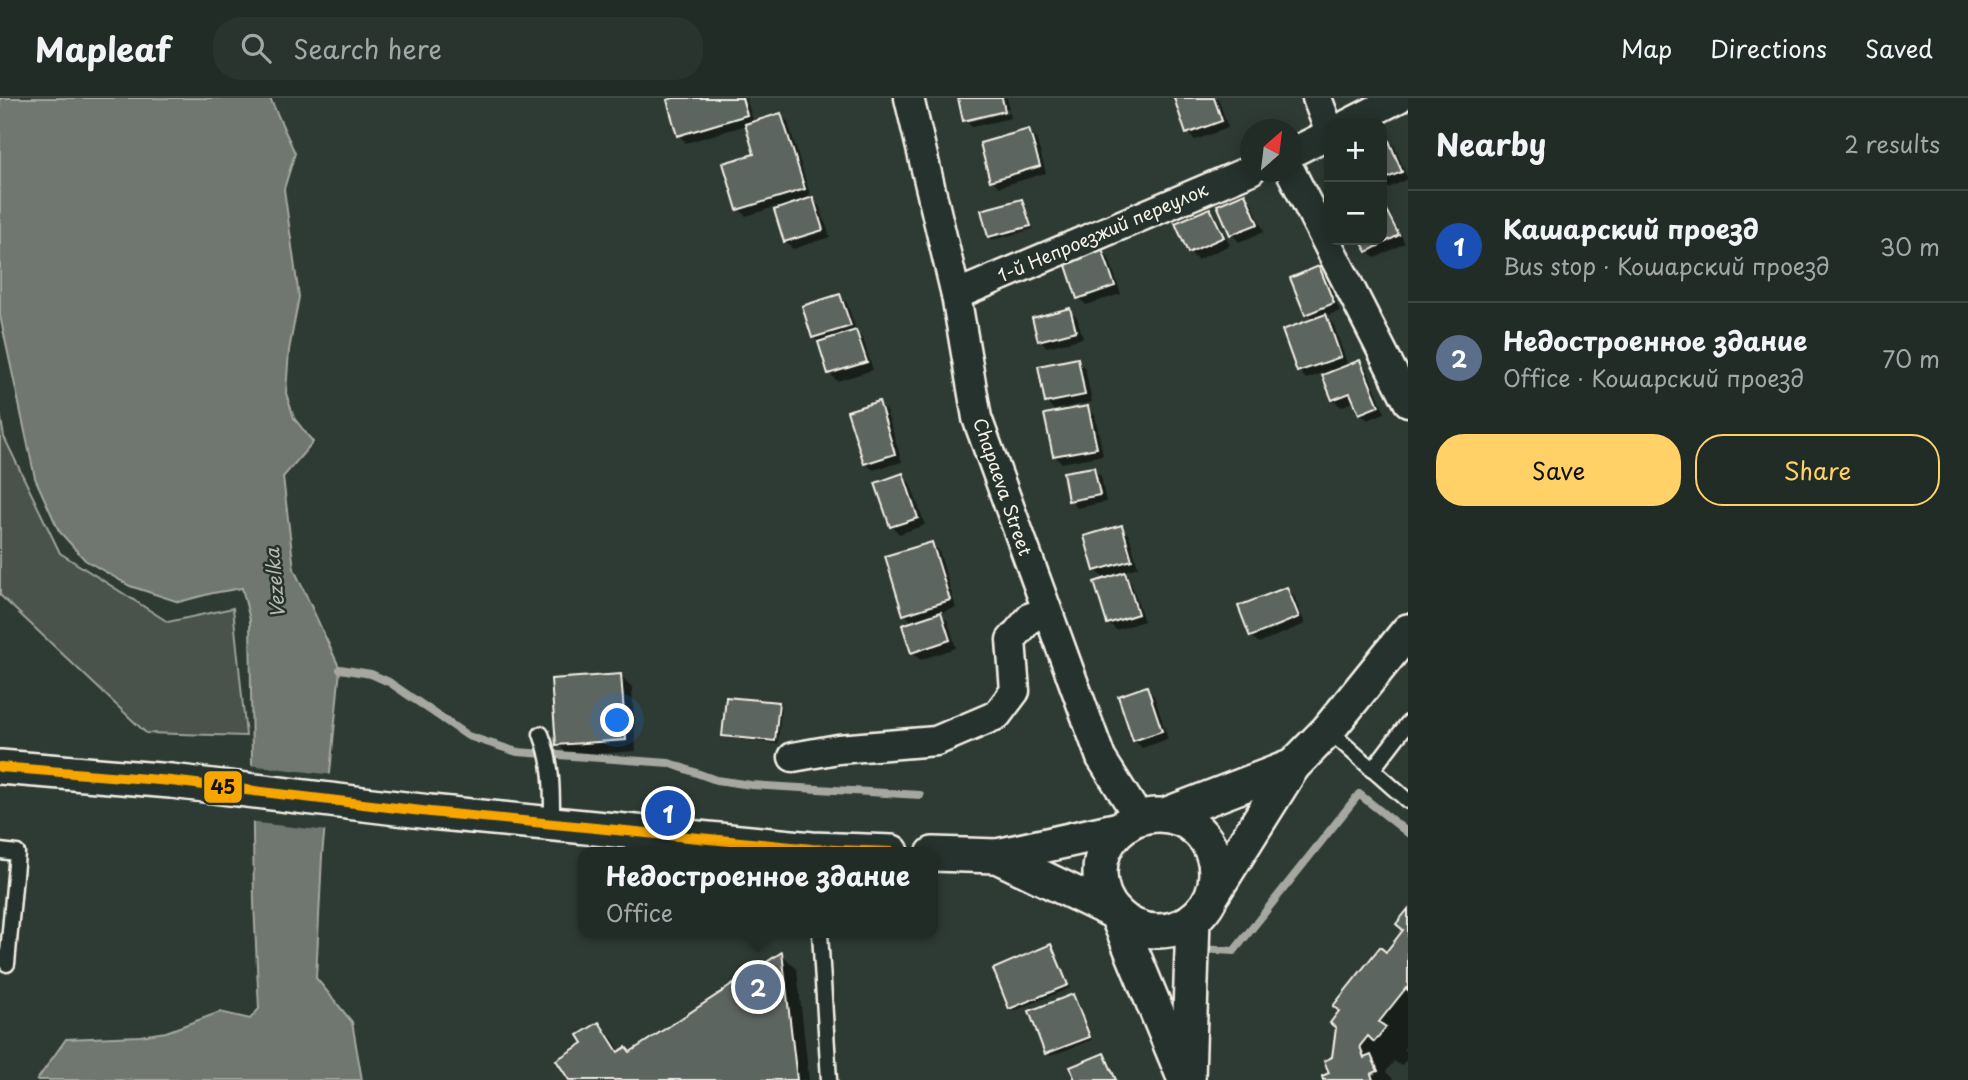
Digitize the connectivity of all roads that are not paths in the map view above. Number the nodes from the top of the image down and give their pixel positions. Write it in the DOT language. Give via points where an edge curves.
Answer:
graph roads {
  1 [pos="909,98"];
  2 [pos="1317,98"];
  3 [pos="1399,98"];
  4 [pos="1324,119"];
  5 [pos="1358,119"];
  6 [pos="1324,135"];
  7 [pos="1303,146"];
  8 [pos="1240,175"];
  9 [pos="1296,182"];
  10 [pos="956,295"];
  11 [pos="1408,402"];
  12 [pos="1046,614"];
  13 [pos="1408,631"];
  14 [pos="1408,723"];
  15 [pos="1328,730"];
  16 [pos="544,740"];
  17 [pos="793,757"];
  18 [pos="1293,766"];
  19 [pos="0,767"];
  20 [pos="1372,770"];
  21 [pos="1408,801"];
  22 [pos="1141,821"];
  23 [pos="552,824"];
  24 [pos="782,847"];
  25 [pos="0,851"];
  26 [pos="938,854"];
  27 [pos="998,856"];
  28 [pos="1202,908"];
  29 [pos="1116,913"];
  30 [pos="820,938"];
  31 [pos="7,964"];
  32 [pos="829,1080"];
  33 [pos="1186,1080"];
  1 -- 10 [label="street, Chapaeva Street"];
  2 -- 4 [label="street"];
  3 -- 5 [label="street"];
  6 -- 7 [label="street"];
  8 -- 10 [label="street, 1-й Непроезжий переулок"];
  9 -- 11 [label="street"];
  10 -- 12 [label="street, Chapaeva Street" via="977,418"];
  12 -- 17 [label="street" via="1031,617 1011,640 1015,691 997,715 936,741"];
  12 -- 22 [label="street, Chapaeva Street" via="1101,758"];
  13 -- 15 [label="street"];
  14 -- 20 [label="lane"];
  15 -- 18 [label="street"];
  15 -- 20 [label="lane"];
  16 -- 23 [label="lane" via="553,786"];
  18 -- 22 [label="street"];
  18 -- 28 [label="street"];
  19 -- 23 [label="street" via="171,781"];
  20 -- 21 [label="lane"];
  22 -- 27 [label="street"];
  22 -- 28 [label="street" via="1182,820 1209,844 1216,879"];
  22 -- 29 [label="street" via="1107,843 1101,861 1105,898"];
  23 -- 24 [label="street"];
  25 -- 31 [label="lane" via="17,853"];
  26 -- 27 [label="street"];
  27 -- 29 [label="street"];
  28 -- 29 [label="street" via="1170,929 1145,930"];
  28 -- 33 [label="street"];
  29 -- 33 [label="street"];
  30 -- 32 [label="lane"];
}
